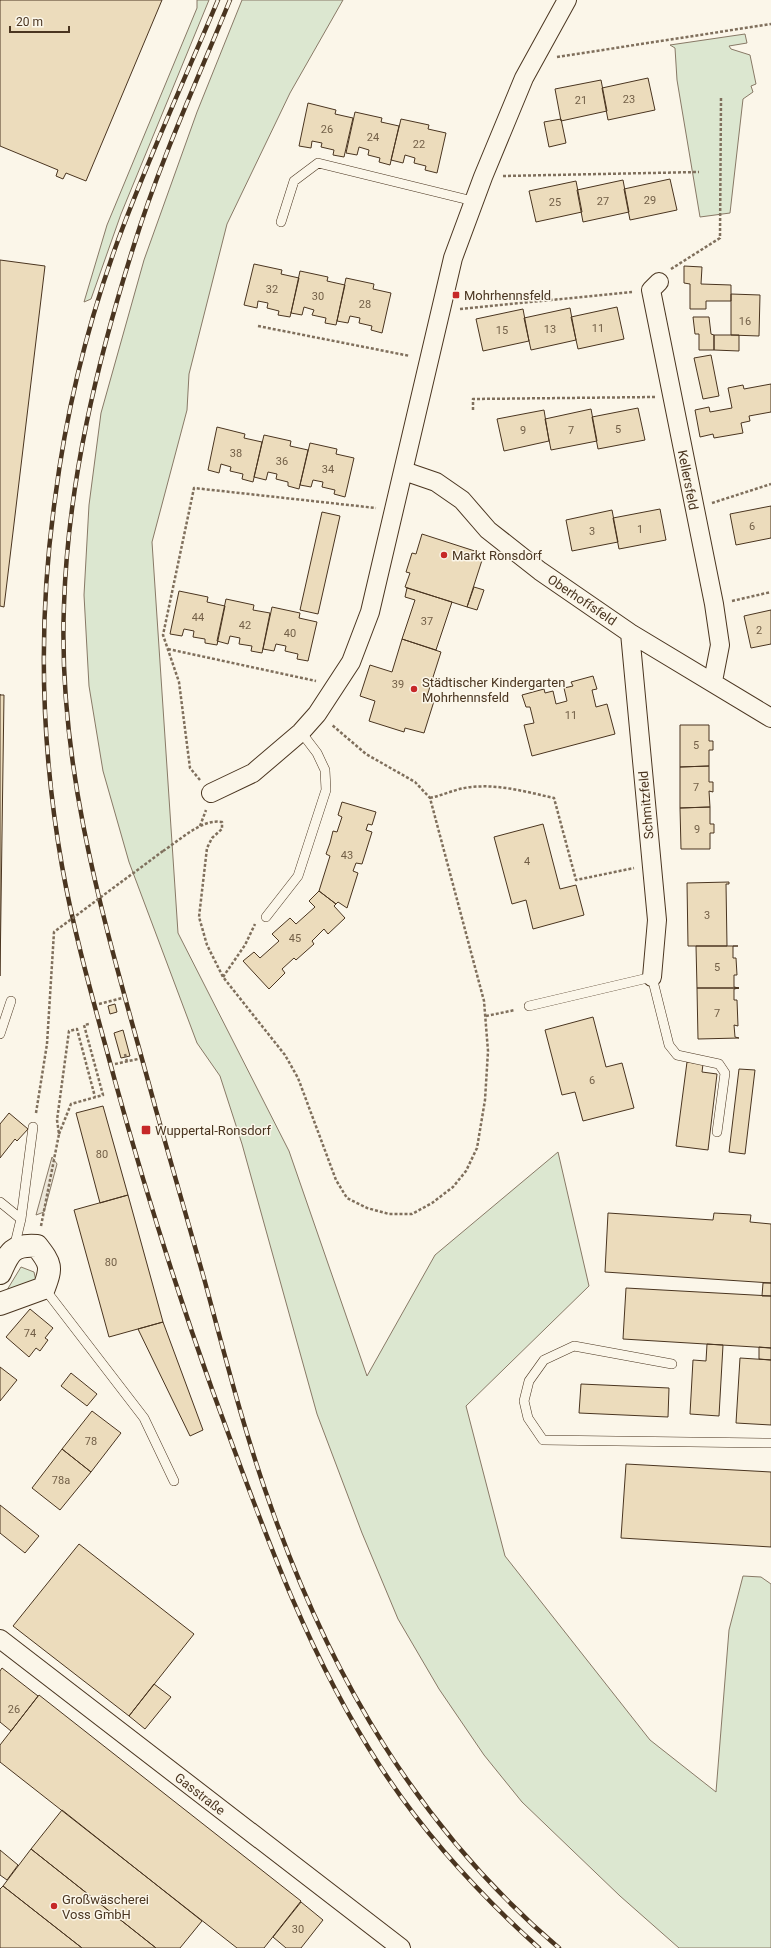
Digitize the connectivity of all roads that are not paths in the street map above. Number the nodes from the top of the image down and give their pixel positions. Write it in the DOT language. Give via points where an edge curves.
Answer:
graph roads {
  1 [pos="567,0"];
  2 [pos="473,201"];
  3 [pos="281,222"];
  4 [pos="655,286"];
  5 [pos="404,471"];
  6 [pos="630,632"];
  7 [pos="713,681"];
  8 [pos="771,718"];
  9 [pos="301,732"];
  10 [pos="211,793"];
  11 [pos="266,917"];
  12 [pos="652,977"];
  13 [pos="11,1002"];
  14 [pos="529,1006"];
  15 [pos="0,1034"];
  16 [pos="33,1127"];
  17 [pos="717,1132"];
  18 [pos="0,1202"];
  19 [pos="21,1219"];
  20 [pos="14,1249"];
  21 [pos="0,1273"];
  22 [pos="44,1288"];
  23 [pos="0,1304"];
  24 [pos="672,1364"];
  25 [pos="771,1443"];
  26 [pos="174,1481"];
  27 [pos="0,1639"];
  28 [pos="391,1945"];
  1 -- 2 [label="street" via="524,78"];
  2 -- 3 [label="lane" via="318,163 294,181"];
  2 -- 5 [label="street" via="440,311"];
  4 -- 7 [label="street, Kellersfeld" via="671,397 714,604 720,645"];
  5 -- 6 [label="street, Oberhoffsfeld" via="436,482 462,500 488,530 540,571"];
  5 -- 9 [label="street" via="370,612 351,662 317,714"];
  6 -- 7 [label="street, Oberhoffsfeld"];
  6 -- 12 [label="street, Schmitzfeld" via="657,920"];
  7 -- 8 [label="street, Oberhoffsfeld"];
  9 -- 10 [label="street" via="253,773"];
  9 -- 11 [label="lane" via="318,753 325,770 326,790 298,876"];
  12 -- 14 [label="lane"];
  12 -- 17 [label="lane" via="669,1045 677,1055 719,1064 724,1072"];
  13 -- 15 [label="lane"];
  16 -- 19 [label="lane"];
  18 -- 19 [label="lane"];
  19 -- 20 [label="lane"];
  20 -- 21 [label="street"];
  20 -- 22 [label="street" via="23,1245 37,1246 46,1258 50,1271"];
  22 -- 23 [label="street"];
  22 -- 26 [label="lane" via="144,1418"];
  24 -- 25 [label="lane" via="574,1346 544,1360 530,1381 524,1401 528,1418 543,1440"];
  27 -- 28 [label="street, Gasstraße"];
}
